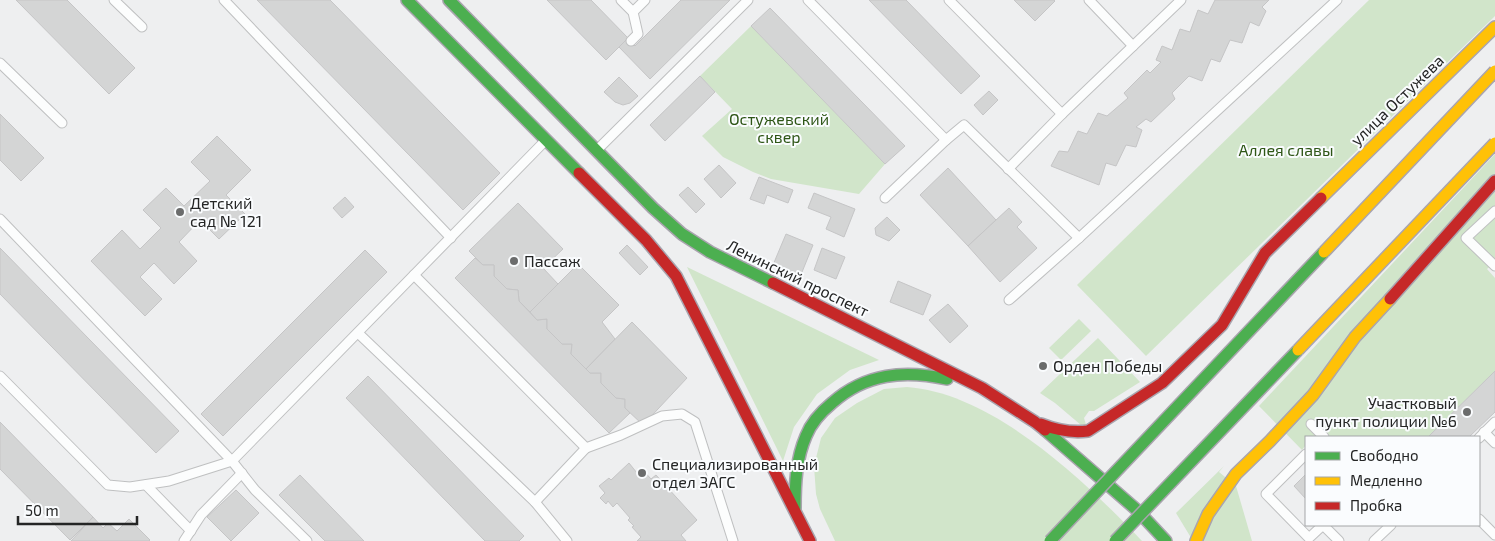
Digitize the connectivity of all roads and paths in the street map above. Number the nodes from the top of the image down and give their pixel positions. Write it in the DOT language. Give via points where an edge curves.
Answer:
graph roads {
  1 [pos="114,0"];
  2 [pos="224,0"];
  3 [pos="407,0"];
  4 [pos="449,0"];
  5 [pos="621,0"];
  6 [pos="645,0"];
  7 [pos="748,0"];
  8 [pos="808,0"];
  9 [pos="949,0"];
  10 [pos="1089,0"];
  11 [pos="1182,0"];
  12 [pos="1337,0"];
  13 [pos="633,12"];
  14 [pos="142,27"];
  15 [pos="1495,28"];
  16 [pos="631,41"];
  17 [pos="1133,46"];
  18 [pos="0,63"];
  19 [pos="1495,71"];
  20 [pos="1062,114"];
  21 [pos="62,123"];
  22 [pos="546,140"];
  23 [pos="946,140"];
  24 [pos="1495,143"];
  25 [pos="596,151"];
  26 [pos="1008,169"];
  27 [pos="1495,181"];
  28 [pos="885,198"];
  29 [pos="1495,212"];
  30 [pos="0,220"];
  31 [pos="451,238"];
  32 [pos="1079,238"];
  33 [pos="1495,266"];
  34 [pos="414,275"];
  35 [pos="1009,300"];
  36 [pos="358,333"];
  37 [pos="0,376"];
  38 [pos="982,388"];
  39 [pos="1035,422"];
  40 [pos="1495,422"];
  41 [pos="1310,424"];
  42 [pos="1482,435"];
  43 [pos="1323,436"];
  44 [pos="1495,443"];
  45 [pos="586,448"];
  46 [pos="1305,455"];
  47 [pos="232,461"];
  48 [pos="242,473"];
  49 [pos="146,484"];
  50 [pos="535,502"];
  51 [pos="795,511"];
  52 [pos="1480,520"];
  53 [pos="1322,526"];
  54 [pos="1324,526"];
  55 [pos="1390,526"];
  56 [pos="190,531"];
  57 [pos="1495,535"];
  58 [pos="1307,540"];
  59 [pos="184,541"];
  60 [pos="307,541"];
  61 [pos="567,541"];
  62 [pos="733,541"];
  63 [pos="810,541"];
  64 [pos="1050,541"];
  65 [pos="1115,541"];
  66 [pos="1166,541"];
  67 [pos="1196,541"];
  68 [pos="1339,541"];
  69 [pos="1374,541"];
  1 -- 14 [label="lane"];
  2 -- 31 [label="lane"];
  3 -- 22 [label="main road"];
  4 -- 25 [label="main road, Ленинский проспект"];
  5 -- 13 [label="lane"];
  6 -- 13 [label="lane"];
  7 -- 25 [label="lane"];
  8 -- 23 [label="lane"];
  9 -- 20 [label="lane"];
  10 -- 17 [label="lane"];
  11 -- 17 [label="lane"];
  12 -- 32 [label="lane"];
  13 -- 16 [label="lane" via="638,34"];
  15 -- 39 [label="main road, улица Остужева" via="1265,253 1222,325 1162,383 1088,431 1062,430"];
  17 -- 20 [label="lane"];
  18 -- 21 [label="lane"];
  19 -- 64 [label="main road, bridge"];
  20 -- 26 [label="lane"];
  22 -- 31 [label="lane"];
  22 -- 51 [label="main road" via="646,240 676,276"];
  23 -- 26 [label="lane" via="964,125"];
  23 -- 28 [label="lane"];
  24 -- 65 [label="main road, bridge"];
  25 -- 38 [label="main road, Ленинский проспект" via="675,228 710,252"];
  26 -- 32 [label="lane"];
  27 -- 67 [label="main road" via="1355,337 1313,395 1236,474 1208,514"];
  29 -- 33 [label="lane" via="1466,238"];
  30 -- 47 [label="lane"];
  31 -- 34 [label="lane"];
  32 -- 35 [label="lane"];
  34 -- 36 [label="lane"];
  34 -- 45 [label="lane"];
  36 -- 47 [label="lane"];
  36 -- 50 [label="lane"];
  37 -- 49 [label="lane" via="108,485 130,487"];
  38 -- 39 [label="main road, Ленинский проспект"];
  38 -- 51 [label="main road" via="933,375 893,374 877,376 847,390 822,413 806,436 798,463"];
  39 -- 66 [label="main road, Ленинский проспект" via="1106,481"];
  40 -- 42 [label="lane"];
  41 -- 43 [label="lane"];
  42 -- 44 [label="lane"];
  45 -- 50 [label="lane"];
  45 -- 62 [label="lane" via="662,416 682,414 689,418 695,422"];
  46 -- 58 [label="lane" via="1266,494"];
  47 -- 48 [label="lane"];
  47 -- 49 [label="lane" via="169,481"];
  48 -- 56 [label="lane"];
  48 -- 60 [label="lane"];
  49 -- 56 [label="lane"];
  50 -- 61 [label="lane"];
  51 -- 63 [label="main road"];
  52 -- 57 [label="lane"];
  53 -- 58 [label="lane"];
  54 -- 68 [label="lane"];
  55 -- 69 [label="lane"];
  56 -- 59 [label="lane"];
}
